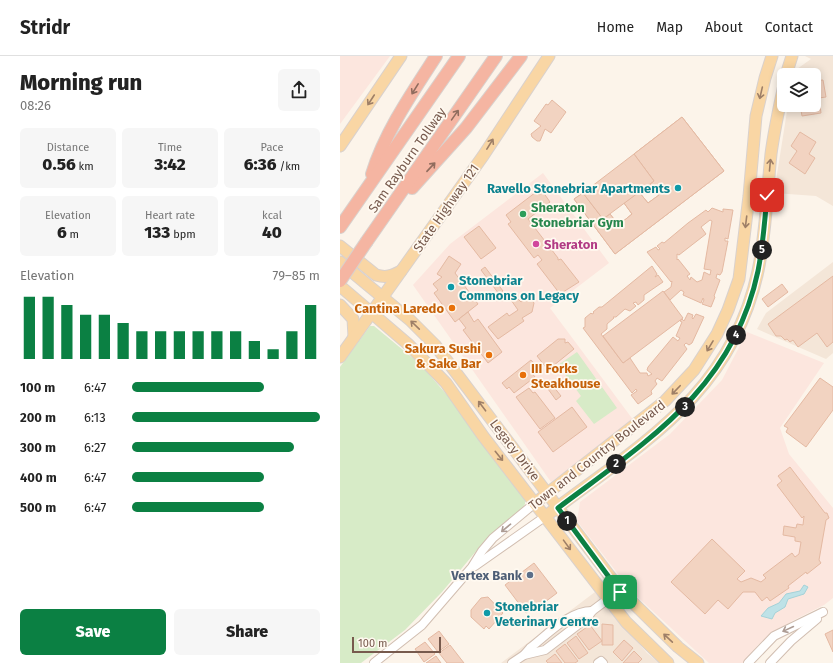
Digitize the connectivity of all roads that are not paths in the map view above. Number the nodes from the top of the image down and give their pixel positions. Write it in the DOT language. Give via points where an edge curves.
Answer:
graph roads {
  1 [pos="401,56"];
  2 [pos="436,56"];
  3 [pos="459,56"];
  4 [pos="496,56"];
  5 [pos="521,56"];
  6 [pos="549,56"];
  7 [pos="772,56"];
  8 [pos="792,56"];
  9 [pos="788,68"];
  10 [pos="779,112"];
  11 [pos="340,146"];
  12 [pos="369,186"];
  13 [pos="385,216"];
  14 [pos="340,227"];
  15 [pos="340,246"];
  16 [pos="340,262"];
  17 [pos="401,271"];
  18 [pos="340,281"];
  19 [pos="340,286"];
  20 [pos="383,297"];
  21 [pos="340,305"];
  22 [pos="371,313"];
  23 [pos="354,337"];
  24 [pos="340,357"];
  25 [pos="547,494"];
  26 [pos="535,503"];
  27 [pos="558,508"];
  28 [pos="546,516"];
  29 [pos="472,567"];
  30 [pos="620,592"];
  31 [pos="608,599"];
  32 [pos="592,611"];
  33 [pos="562,624"];
  34 [pos="568,633"];
  35 [pos="524,655"];
  36 [pos="374,663"];
  37 [pos="512,663"];
  38 [pos="668,663"];
  39 [pos="698,663"];
  40 [pos="748,663"];
  41 [pos="770,663"];
  1 -- 11 [label="main road, one-way"];
  2 -- 12 [label="highway, one-way" via="378,157"];
  3 -- 12 [label="highway, Sam Rayburn Tollway"];
  13 -- 4 [label="highway, Sam Rayburn Tollway, one-way"];
  13 -- 5 [label="highway, one-way" via="466,128"];
  17 -- 6 [label="main road, State Highway 121, one-way" via="483,156"];
  7 -- 25 [label="main road, Town and Country Boulevard, one-way" via="756,116 739,279 717,334 694,370 665,401"];
  8 -- 9 [label="main road"];
  27 -- 10 [label="main road, Town and Country Boulevard, one-way" via="672,420 695,397 732,343 746,311 758,272 771,153"];
  12 -- 14 [label="highway, Sam Rayburn Tollway"];
  13 -- 18 [label="highway, Sam Rayburn Tollway, bridge"];
  15 -- 17 [label="main road" via="376,275 392,276"];
  16 -- 20 [label="main road, Legacy Drive"];
  17 -- 20 [label="main road, State Highway 121"];
  19 -- 22 [label="main road, Legacy Drive"];
  20 -- 22 [label="main road, State Highway 121"];
  25 -- 20 [label="main road, Legacy Drive, one-way" via="442,353"];
  21 -- 23 [label="main road" via="353,319"];
  22 -- 23 [label="main road, State Highway 121"];
  22 -- 26 [label="main road, Legacy Drive, one-way" via="409,345 446,383"];
  23 -- 24 [label="main road, State Highway 121"];
  25 -- 26 [label="main road, Town and Country Boulevard"];
  25 -- 27 [label="main road, Legacy Drive"];
  26 -- 28 [label="main road, Legacy Drive"];
  26 -- 29 [label="street, Town and Country Boulevard, one-way" via="493,538"];
  27 -- 28 [label="main road, Town and Country Boulevard"];
  27 -- 30 [label="main road, Legacy Drive"];
  28 -- 29 [label="street, Town and Country Boulevard"];
  28 -- 31 [label="main road, Legacy Drive, one-way"];
  29 -- 36 [label="street, Town and Country Boulevard" via="422,625"];
  30 -- 31 [label="main road"];
  39 -- 30 [label="main road, Legacy Drive, one-way"];
  31 -- 32 [label="street"];
  31 -- 38 [label="main road, Legacy Drive" via="626,622"];
  32 -- 33 [label="street" via="573,615"];
  32 -- 34 [label="street" via="588,618"];
  33 -- 34 [label="street"];
  33 -- 35 [label="street"];
  34 -- 35 [label="street" via="545,650"];
  35 -- 37 [label="street"];
  41 -- 40 [label="street, one-way" via="823,612 774,636"];
}
